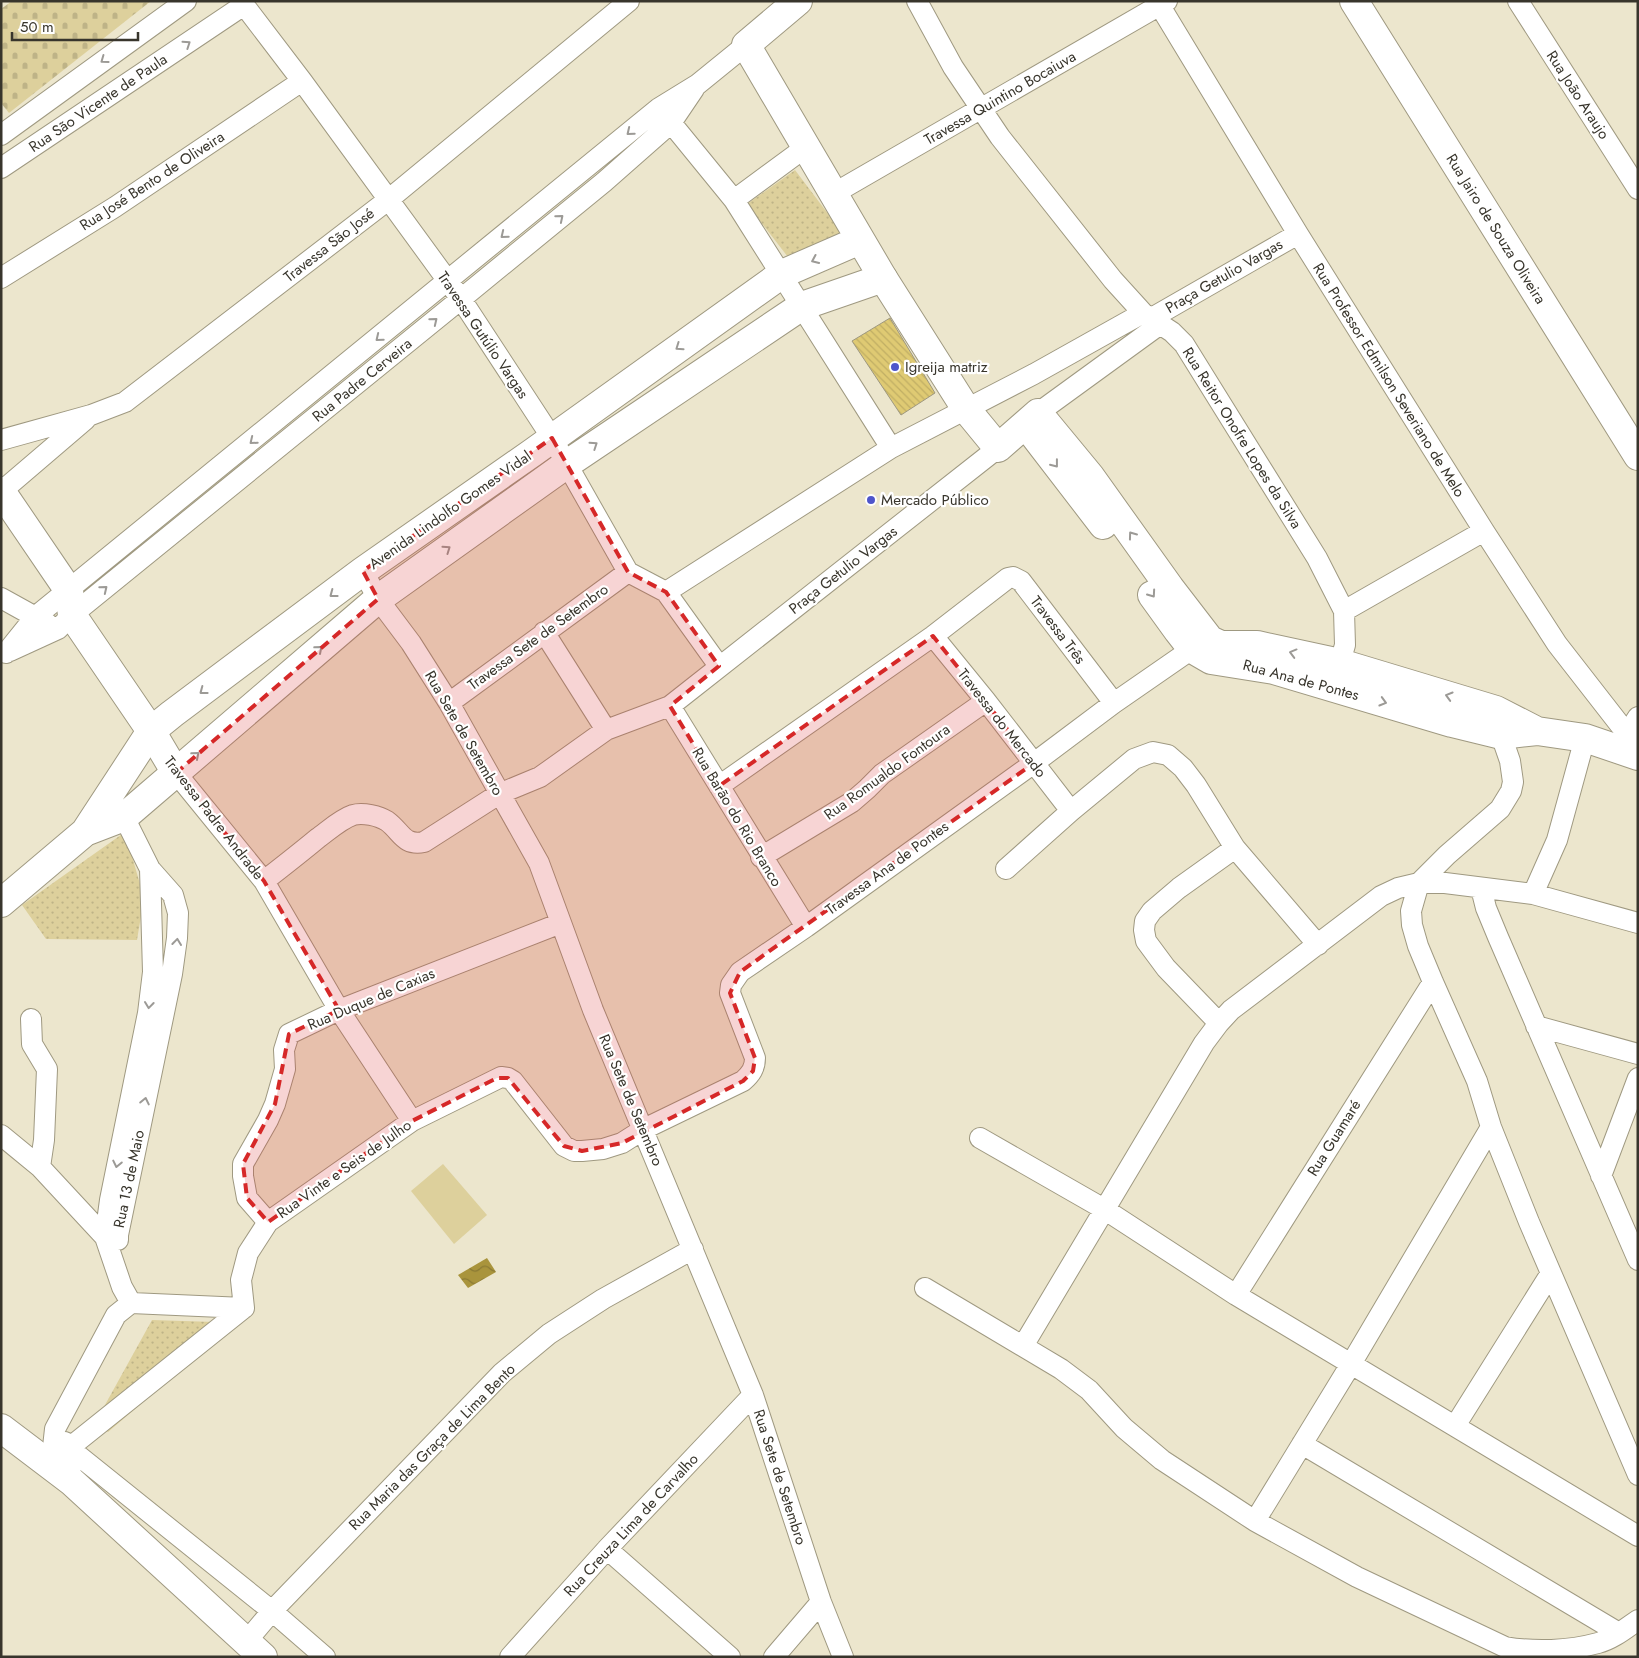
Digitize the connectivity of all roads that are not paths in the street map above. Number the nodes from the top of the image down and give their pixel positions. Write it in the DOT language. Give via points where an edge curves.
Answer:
graph roads {
  1 [pos="186,1"];
  2 [pos="629,1"];
  3 [pos="798,1"];
  4 [pos="917,1"];
  5 [pos="1354,1"];
  6 [pos="1518,1"];
  7 [pos="243,3"];
  8 [pos="1161,3"];
  9 [pos="746,46"];
  10 [pos="302,81"];
  11 [pos="981,110"];
  12 [pos="665,115"];
  13 [pos="1,135"];
  14 [pos="806,147"];
  15 [pos="1,168"];
  16 [pos="1638,189"];
  17 [pos="833,194"];
  18 [pos="388,200"];
  19 [pos="734,200"];
  20 [pos="1298,234"];
  21 [pos="860,240"];
  22 [pos="782,274"];
  23 [pos="1,278"];
  24 [pos="883,278"];
  25 [pos="448,282"];
  26 [pos="461,299"];
  27 [pos="802,306"];
  28 [pos="1151,319"];
  29 [pos="966,409"];
  30 [pos="91,415"];
  31 [pos="1032,419"];
  32 [pos="552,438"];
  33 [pos="1,440"];
  34 [pos="891,448"];
  35 [pos="998,448"];
  36 [pos="1638,456"];
  37 [pos="567,464"];
  38 [pos="1,491"];
  39 [pos="1484,531"];
  40 [pos="364,571"];
  41 [pos="628,572"];
  42 [pos="666,592"];
  43 [pos="1,598"];
  44 [pos="378,598"];
  45 [pos="1344,611"];
  46 [pos="66,612"];
  47 [pos="35,617"];
  48 [pos="544,632"];
  49 [pos="933,636"];
  50 [pos="1199,643"];
  51 [pos="4,655"];
  52 [pos="719,666"];
  53 [pos="1336,675"];
  54 [pos="986,701"];
  55 [pos="449,702"];
  56 [pos="1114,703"];
  57 [pos="670,706"];
  58 [pos="1638,717"];
  59 [pos="1499,722"];
  60 [pos="606,730"];
  61 [pos="151,731"];
  62 [pos="1585,738"];
  63 [pos="1634,746"];
  64 [pos="1034,763"];
  65 [pos="176,773"];
  66 [pos="719,786"];
  67 [pos="499,794"];
  68 [pos="1071,810"];
  69 [pos="124,817"];
  70 [pos="85,832"];
  71 [pos="1234,848"];
  72 [pos="761,857"];
  73 [pos="1006,869"];
  74 [pos="264,881"];
  75 [pos="1419,883"];
  76 [pos="1481,888"];
  77 [pos="1533,894"];
  78 [pos="1,903"];
  79 [pos="561,923"];
  80 [pos="1638,924"];
  81 [pos="806,927"];
  82 [pos="1318,945"];
  83 [pos="1433,982"];
  84 [pos="339,1010"];
  85 [pos="30,1019"];
  86 [pos="1219,1023"];
  87 [pos="1536,1026"];
  88 [pos="1638,1054"];
  89 [pos="1638,1078"];
  90 [pos="412,1121"];
  91 [pos="652,1126"];
  92 [pos="1491,1127"];
  93 [pos="1,1135"];
  94 [pos="980,1138"];
  95 [pos="40,1167"];
  96 [pos="1601,1176"];
  97 [pos="1104,1209"];
  98 [pos="268,1222"];
  99 [pos="1629,1226"];
  100 [pos="112,1236"];
  101 [pos="693,1249"];
  102 [pos="1638,1260"];
  103 [pos="1551,1273"];
  104 [pos="925,1288"];
  105 [pos="127,1295"];
  106 [pos="1236,1295"];
  107 [pos="244,1308"];
  108 [pos="1023,1346"];
  109 [pos="1351,1364"];
  110 [pos="753,1395"];
  111 [pos="1455,1426"];
  112 [pos="1,1428"];
  113 [pos="1302,1444"];
  114 [pos="64,1465"];
  115 [pos="1638,1475"];
  116 [pos="1255,1520"];
  117 [pos="1638,1536"];
  118 [pos="608,1549"];
  119 [pos="821,1602"];
  120 [pos="272,1611"];
  121 [pos="1638,1620"];
  122 [pos="1619,1633"];
  123 [pos="254,1650"];
  124 [pos="521,1653"];
  125 [pos="325,1657"];
  126 [pos="730,1657"];
  127 [pos="774,1657"];
  128 [pos="843,1657"];
  1 -- 13 [label="street, Rua São Vicente de Paula, one-way"];
  2 -- 18 [label="street, Travessa São José"];
  3 -- 9 [label="main road, Rua Padre Cerveira"];
  4 -- 11 [label="street, Rua Reitor Onofre Lopes da Silva"];
  5 -- 36 [label="main road, Rua Jairo de Souza Oliveira"];
  6 -- 16 [label="street, Rua João Araujo"];
  7 -- 10 [label="street, Travessa Gutúlio Vargas"];
  15 -- 7 [label="street, Rua São Vicente de Paula, one-way"];
  8 -- 11 [label="street, Travessa Quintino Bocaiuva"];
  8 -- 20 [label="street, Rua Professor Edmilson Severiano de Melo"];
  9 -- 12 [label="street, Rua Padre Cerveira"];
  9 -- 14 [label="main road"];
  10 -- 18 [label="street, Travessa Gutúlio Vargas"];
  10 -- 23 [label="street, Rua José Bento de Oliveira" via="115,207"];
  11 -- 17 [label="street, Travessa Quintino Bocaiuva"];
  11 -- 28 [label="street, Rua Reitor Onofre Lopes da Silva" via="1113,280"];
  12 -- 19 [label="street"];
  12 -- 25 [label="street, Rua Padre Cerveira, one-way"];
  26 -- 12 [label="street, Rua Padre Cerveira, one-way" via="604,182"];
  14 -- 17 [label="main road"];
  14 -- 19 [label="street"];
  17 -- 21 [label="main road"];
  18 -- 25 [label="street, Travessa Gutúlio Vargas"];
  18 -- 30 [label="street, Travessa São José" via="147,387 125,402"];
  19 -- 22 [label="street"];
  20 -- 28 [label="street, Praça Getulio Vargas"];
  20 -- 39 [label="street, Rua Professor Edmilson Severiano de Melo"];
  21 -- 22 [label="main road, Avenida Lindolfo Gomes Vidal, one-way"];
  21 -- 24 [label="main road"];
  22 -- 27 [label="street"];
  22 -- 32 [label="main road, Avenida Lindolfo Gomes Vidal, one-way"];
  24 -- 27 [label="main road, Avenida Lindolfo Gomes Vidal"];
  24 -- 29 [label="main road"];
  25 -- 26 [label="street, Travessa Gutúlio Vargas"];
  25 -- 46 [label="street, Rua Padre Cerveira, one-way"];
  26 -- 32 [label="street, Travessa Gutúlio Vargas"];
  46 -- 26 [label="street, Rua Padre Cerveira, one-way"];
  27 -- 34 [label="street"];
  37 -- 27 [label="main road, Avenida Lindolfo Gomes Vidal, one-way"];
  28 -- 29 [label="street, Praça Getulio Vargas"];
  28 -- 31 [label="street, Praça Getulio Vargas"];
  28 -- 45 [label="street, Rua Reitor Onofre Lopes da Silva" via="1184,344 1317,558"];
  29 -- 34 [label="street, Praça Getulio Vargas"];
  29 -- 35 [label="main road"];
  30 -- 33 [label="street, Travessa São José"];
  30 -- 38 [label="street"];
  31 -- 35 [label="main road, Praça Getulio Vargas"];
  31 -- 50 [label="main road" via="1090,476"];
  32 -- 37 [label="street, Travessa Gutúlio Vargas"];
  32 -- 40 [label="main road, Avenida Lindolfo Gomes Vidal"];
  34 -- 42 [label="street, Praça Getulio Vargas"];
  35 -- 52 [label="street, Praça Getulio Vargas"];
  37 -- 41 [label="street, Travessa Gutúlio Vargas"];
  44 -- 37 [label="main road, Avenida Lindolfo Gomes Vidal, one-way"];
  38 -- 46 [label="main road, Travessa Padre Andrade"];
  39 -- 45 [label="street"];
  39 -- 63 [label="street, Rua Professor Edmilson Severiano de Melo" via="1557,644"];
  40 -- 44 [label="street, Rua Sete de Setembro"];
  40 -- 61 [label="main road, Avenida Lindolfo Gomes Vidal, one-way"];
  41 -- 42 [label="street"];
  41 -- 48 [label="street, Travessa Sete de Setembro"];
  42 -- 52 [label="street"];
  43 -- 47 [label="street"];
  44 -- 55 [label="street, Rua Sete de Setembro"];
  65 -- 44 [label="main road, Avenida Lindolfo Gomes Vidal, one-way"];
  45 -- 53 [label="street, Rua Reitor Onofre Lopes da Silva" via="1345,645"];
  46 -- 47 [label="street, Rua Padre Cerveira"];
  46 -- 47 [label="street"];
  46 -- 51 [label="street, Rua Padre Cerveira"];
  46 -- 61 [label="main road, Travessa Padre Andrade"];
  47 -- 51 [label="street, Rua Padre Cerveira"];
  48 -- 55 [label="street, Travessa Sete de Setembro"];
  48 -- 60 [label="street"];
  49 -- 54 [label="street, Travessa do Mercado"];
  49 -- 56 [label="street, Travessa Três" via="1014,576"];
  49 -- 66 [label="street"];
  50 -- 53 [label="main road, Rua Ana de Pontes" via="1257,645"];
  50 -- 56 [label="street, Travessa Ana de Pontes"];
  52 -- 57 [label="street, Praça Getulio Vargas"];
  53 -- 59 [label="main road, Rua Ana de Pontes"];
  54 -- 64 [label="street, Travessa do Mercado"];
  54 -- 72 [label="street, Rua Romualdo Fontoura" via="882,774 852,802"];
  55 -- 67 [label="street, Rua Sete de Setembro"];
  56 -- 64 [label="street, Travessa Ana de Pontes"];
  57 -- 60 [label="street, Praça Getulio Vargas"];
  57 -- 66 [label="street, Rua Barão do Rio Branco"];
  58 -- 63 [label="street"];
  59 -- 62 [label="main road, Rua Ana de Pontes"];
  59 -- 75 [label="street" via="1510,761 1511,791 1500,809 1447,854"];
  60 -- 67 [label="street, Praça Getulio Vargas" via="540,777"];
  61 -- 65 [label="main road, Travessa Padre Andrade"];
  61 -- 70 [label="main road, Avenida Lindolfo Gomes Vidal"];
  62 -- 63 [label="main road, Rua Ana de Pontes"];
  62 -- 77 [label="street" via="1557,840"];
  64 -- 68 [label="street, Travessa do Mercado"];
  64 -- 81 [label="street, Travessa Ana de Pontes"];
  65 -- 69 [label="main road, Avenida Lindolfo Gomes Vidal"];
  65 -- 74 [label="street, Travessa Padre Andrade"];
  66 -- 72 [label="street, Rua Barão do Rio Branco"];
  67 -- 74 [label="street, Praça Getulio Vargas" via="424,842 407,842 384,819 353,815 335,825"];
  67 -- 79 [label="street, Rua Sete de Setembro" via="538,863"];
  68 -- 71 [label="street" via="1134,760 1153,752 1168,755 1196,785"];
  68 -- 73 [label="street"];
  69 -- 70 [label="main road, Avenida Lindolfo Gomes Vidal"];
  69 -- 100 [label="street, Rua 13 de Maio" via="150,869 162,973 148,1013 110,1200"];
  70 -- 78 [label="main road, Avenida Lindolfo Gomes Vidal"];
  71 -- 82 [label="street"];
  71 -- 86 [label="street" via="1152,911 1145,921 1144,930 1146,941 1166,968"];
  72 -- 81 [label="street, Rua Barão do Rio Branco"];
  74 -- 84 [label="street, Travessa Padre Andrade"];
  75 -- 76 [label="street"];
  75 -- 82 [label="street" via="1381,896"];
  75 -- 83 [label="street" via="1411,911 1412,926"];
  76 -- 77 [label="street"];
  76 -- 87 [label="street" via="1486,908"];
  77 -- 80 [label="street"];
  79 -- 84 [label="street, Rua Duque de Caxias"];
  79 -- 91 [label="street, Rua Sete de Setembro" via="593,1010"];
  81 -- 91 [label="street, Travessa Ana de Pontes" via="740,972 731,985 730,993 755,1058 755,1065 748,1076"];
  82 -- 86 [label="street" via="1231,1010"];
  83 -- 92 [label="street" via="1477,1082"];
  83 -- 106 [label="street, Rua Guamaré"];
  84 -- 90 [label="street, Travessa Padre Andrade"];
  84 -- 98 [label="street, Rua Duque de Caxias" via="288,1034 275,1104 243,1164 247,1198"];
  85 -- 95 [label="street" via="32,1044 46,1069"];
  86 -- 97 [label="street"];
  87 -- 88 [label="street"];
  87 -- 96 [label="street"];
  89 -- 96 [label="street"];
  90 -- 91 [label="street, Rua Vinte e Seis de Julho" via="496,1078 505,1077 512,1081 568,1149 602,1149 622,1143"];
  90 -- 98 [label="street, Rua Vinte e Seis de Julho"];
  91 -- 101 [label="street, Rua Sete de Setembro"];
  92 -- 103 [label="street"];
  92 -- 109 [label="street"];
  93 -- 95 [label="street"];
  94 -- 97 [label="street"];
  95 -- 100 [label="street"];
  96 -- 99 [label="street"];
  97 -- 106 [label="street"];
  97 -- 108 [label="street"];
  98 -- 107 [label="street, Rua Vinte e Seis de Julho" via="248,1253 241,1280"];
  99 -- 102 [label="street"];
  100 -- 105 [label="street, Rua 13 de Maio"];
  101 -- 110 [label="street, Rua Sete de Setembro"];
  101 -- 120 [label="street, Rua Maria das Graça de Lima Bento" via="549,1334 502,1373"];
  103 -- 111 [label="street"];
  103 -- 115 [label="street"];
  104 -- 108 [label="street"];
  105 -- 107 [label="street"];
  105 -- 114 [label="street" via="55,1429"];
  106 -- 109 [label="street"];
  107 -- 114 [label="street"];
  108 -- 116 [label="street" via="1089,1390 1124,1428 1162,1460"];
  109 -- 111 [label="street"];
  109 -- 113 [label="street"];
  110 -- 118 [label="street, Rua Creuza Lima de Carvalho"];
  110 -- 119 [label="street, Rua Sete de Setembro"];
  111 -- 117 [label="street"];
  112 -- 114 [label="main road"];
  113 -- 116 [label="street"];
  113 -- 122 [label="street"];
  114 -- 120 [label="street"];
  114 -- 123 [label="main road"];
  116 -- 122 [label="street" via="1357,1577 1505,1647 1548,1650 1578,1647 1599,1643"];
  118 -- 124 [label="street, Rua Creuza Lima de Carvalho"];
  118 -- 126 [label="street"];
  119 -- 127 [label="street"];
  119 -- 128 [label="street, Rua Sete de Setembro"];
  120 -- 123 [label="street, Rua Maria das Graça de Lima Bento"];
  120 -- 125 [label="street"];
  121 -- 122 [label="street"];
}
